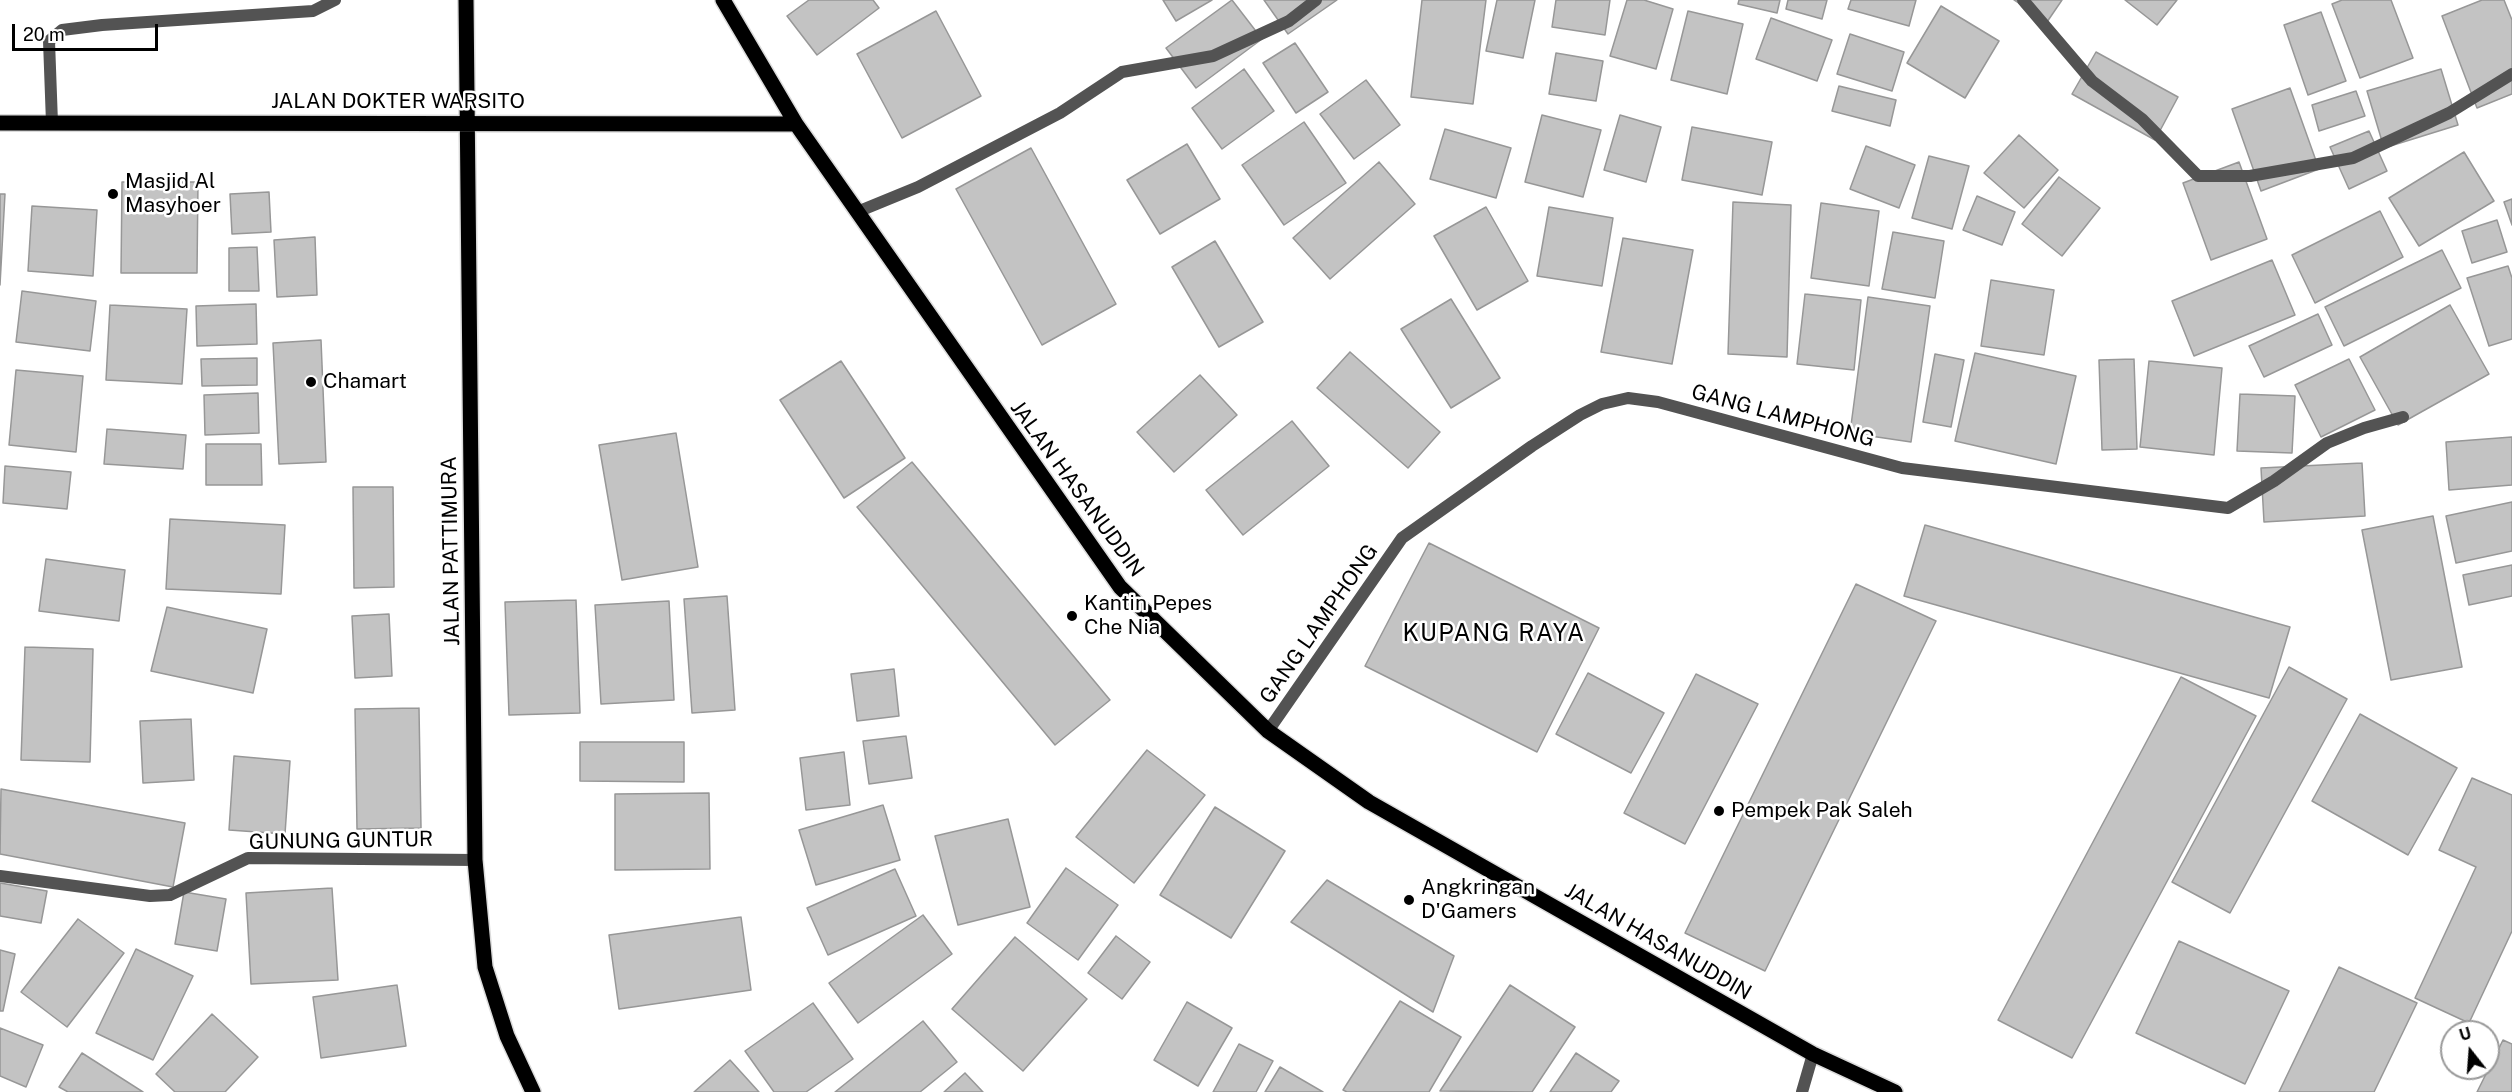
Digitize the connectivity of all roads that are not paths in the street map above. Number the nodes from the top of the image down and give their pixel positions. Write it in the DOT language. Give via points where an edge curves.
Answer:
graph roads {
  1 [pos="335,0"];
  2 [pos="466,0"];
  3 [pos="723,0"];
  4 [pos="1316,0"];
  5 [pos="2023,0"];
  6 [pos="2512,74"];
  7 [pos="0,123"];
  8 [pos="51,123"];
  9 [pos="468,123"];
  10 [pos="796,124"];
  11 [pos="856,212"];
  12 [pos="2403,417"];
  13 [pos="1268,731"];
  14 [pos="475,860"];
  15 [pos="0,876"];
  16 [pos="1813,1054"];
  17 [pos="533,1092"];
  18 [pos="1802,1092"];
  19 [pos="1895,1092"];
  1 -- 8 [label="street" via="313,12 62,30 49,41"];
  2 -- 9 [label="main road, JALAN PATTIMURA"];
  3 -- 10 [label="main road, JALAN HASANUDDIN"];
  4 -- 11 [label="street" via="1289,21 1213,56 1122,72 1060,113 918,187"];
  5 -- 6 [label="street" via="2092,81 2142,119 2198,176 2250,176 2353,158 2450,113"];
  7 -- 8 [label="main road, JALAN DOKTER WARSITO"];
  8 -- 9 [label="main road, JALAN DOKTER WARSITO"];
  9 -- 10 [label="main road, JALAN DOKTER WARSITO"];
  9 -- 14 [label="main road, JALAN PATTIMURA"];
  10 -- 11 [label="main road, JALAN HASANUDDIN"];
  11 -- 13 [label="main road, JALAN HASANUDDIN" via="1120,587"];
  12 -- 13 [label="street, GANG LAMPHONG" via="2327,443 2228,508 1902,468 1658,402 1628,398 1602,404 1532,446 1402,538"];
  13 -- 16 [label="main road, JALAN HASANUDDIN" via="1369,802"];
  14 -- 15 [label="street, GUNUNG GUNTUR" via="248,858 170,895 150,896"];
  14 -- 17 [label="main road, JALAN PATTIMURA" via="485,967 507,1036"];
  16 -- 18 [label="street"];
  16 -- 19 [label="main road, JALAN HASANUDDIN"];
}
